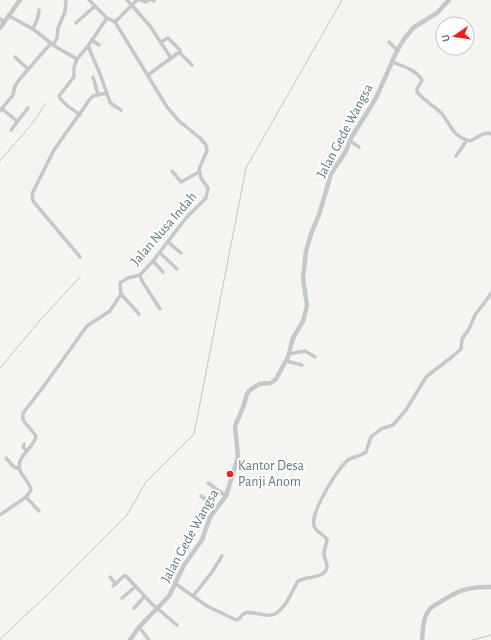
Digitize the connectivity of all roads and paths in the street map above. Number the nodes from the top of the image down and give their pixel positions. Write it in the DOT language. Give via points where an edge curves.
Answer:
graph roads {
  1 [pos="20,0"];
  2 [pos="66,0"];
  3 [pos="89,0"];
  4 [pos="127,0"];
  5 [pos="139,0"];
  6 [pos="152,0"];
  7 [pos="449,0"];
  8 [pos="132,5"];
  9 [pos="95,6"];
  10 [pos="39,10"];
  11 [pos="9,16"];
  12 [pos="108,18"];
  13 [pos="2,20"];
  14 [pos="115,22"];
  15 [pos="76,23"];
  16 [pos="0,28"];
  17 [pos="33,29"];
  18 [pos="92,40"];
  19 [pos="160,42"];
  20 [pos="389,42"];
  21 [pos="52,44"];
  22 [pos="88,46"];
  23 [pos="99,46"];
  24 [pos="397,50"];
  25 [pos="180,53"];
  26 [pos="15,57"];
  27 [pos="171,58"];
  28 [pos="77,59"];
  29 [pos="392,62"];
  30 [pos="192,65"];
  31 [pos="28,69"];
  32 [pos="148,75"];
  33 [pos="92,77"];
  34 [pos="107,93"];
  35 [pos="98,94"];
  36 [pos="28,108"];
  37 [pos="1,110"];
  38 [pos="121,110"];
  39 [pos="80,114"];
  40 [pos="17,121"];
  41 [pos="11,130"];
  42 [pos="491,134"];
  43 [pos="467,140"];
  44 [pos="350,141"];
  45 [pos="359,147"];
  46 [pos="456,156"];
  47 [pos="172,171"];
  48 [pos="199,172"];
  49 [pos="168,242"];
  50 [pos="160,253"];
  51 [pos="181,253"];
  52 [pos="80,257"];
  53 [pos="153,261"];
  54 [pos="177,270"];
  55 [pos="163,272"];
  56 [pos="140,275"];
  57 [pos="491,293"];
  58 [pos="121,294"];
  59 [pos="160,309"];
  60 [pos="139,314"];
  61 [pos="289,354"];
  62 [pos="314,357"];
  63 [pos="286,361"];
  64 [pos="302,365"];
  65 [pos="24,444"];
  66 [pos="27,451"];
  67 [pos="6,458"];
  68 [pos="20,470"];
  69 [pos="208,482"];
  70 [pos="201,496"];
  71 [pos="226,496"];
  72 [pos="26,497"];
  73 [pos="217,508"];
  74 [pos="38,511"];
  75 [pos="0,514"];
  76 [pos="222,556"];
  77 [pos="110,577"];
  78 [pos="176,584"];
  79 [pos="136,586"];
  80 [pos="491,586"];
  81 [pos="145,596"];
  82 [pos="193,596"];
  83 [pos="122,598"];
  84 [pos="134,608"];
  85 [pos="158,609"];
  86 [pos="177,625"];
  87 [pos="139,627"];
  88 [pos="130,640"];
  89 [pos="149,640"];
  90 [pos="422,640"];
  1 -- 11 [label="street"];
  2 -- 21 [label="street" via="57,38"];
  3 -- 9 [label="street, Jalan Nusa Indah"];
  4 -- 8 [label="street"];
  5 -- 6 [label="street"];
  5 -- 8 [label="street"];
  7 -- 24 [label="street, Jalan Gede Wangsa" via="437,13 411,29"];
  8 -- 14 [label="street"];
  8 -- 19 [label="street"];
  9 -- 12 [label="street, Jalan Nusa Indah"];
  9 -- 15 [label="street"];
  10 -- 17 [label="street"];
  11 -- 13 [label="street"];
  11 -- 17 [label="street"];
  12 -- 14 [label="street, Jalan Nusa Indah"];
  12 -- 18 [label="street"];
  13 -- 16 [label="street"];
  14 -- 32 [label="street, Jalan Nusa Indah"];
  17 -- 21 [label="street"];
  18 -- 22 [label="street"];
  18 -- 23 [label="street"];
  19 -- 25 [label="street" via="168,38"];
  19 -- 27 [label="street"];
  20 -- 24 [label="street"];
  21 -- 28 [label="street"];
  21 -- 31 [label="street"];
  22 -- 28 [label="street"];
  22 -- 34 [label="street"];
  24 -- 29 [label="street, Jalan Gede Wangsa"];
  25 -- 27 [label="street"];
  25 -- 30 [label="street"];
  26 -- 31 [label="street"];
  27 -- 32 [label="street"];
  28 -- 39 [label="street" via="74,77 59,97"];
  29 -- 43 [label="street" via="420,77 422,80 417,92 442,115 453,131"];
  29 -- 44 [label="street, Jalan Gede Wangsa" via="376,98"];
  31 -- 37 [label="street" via="16,83 13,95"];
  32 -- 48 [label="street, Jalan Nusa Indah" via="173,114 206,145 207,151"];
  33 -- 35 [label="street"];
  34 -- 35 [label="street"];
  34 -- 38 [label="street" via="112,104"];
  35 -- 39 [label="street" via="90,99"];
  36 -- 40 [label="street"];
  37 -- 40 [label="street"];
  39 -- 52 [label="street" via="54,150 32,194 37,206"];
  40 -- 41 [label="street"];
  42 -- 43 [label="street" via="483,134 473,141"];
  43 -- 46 [label="street"];
  44 -- 45 [label="street"];
  44 -- 61 [label="street, Jalan Gede Wangsa" via="329,180 308,244 303,278 306,313 293,338"];
  47 -- 48 [label="street" via="181,182"];
  48 -- 49 [label="street, Jalan Nusa Indah" via="208,188 206,198 186,218"];
  49 -- 50 [label="street, Jalan Nusa Indah"];
  49 -- 51 [label="street"];
  50 -- 53 [label="street, Jalan Nusa Indah"];
  50 -- 54 [label="street"];
  53 -- 55 [label="street"];
  53 -- 56 [label="street, Jalan Nusa Indah"];
  56 -- 58 [label="street, Jalan Nusa Indah" via="120,283"];
  56 -- 59 [label="street"];
  57 -- 82 [label="street" via="462,339 461,349 426,377 406,410 394,424 375,433 366,452 348,460 334,478 313,519 316,530 327,538 324,553 327,568 325,572 320,576 298,581 280,610 264,616 246,612 236,620 217,612"];
  58 -- 60 [label="street"];
  58 -- 66 [label="street, Jalan Nusa Indah" via="108,314 87,326 24,410 23,420 36,436"];
  61 -- 62 [label="street" via="305,351"];
  61 -- 63 [label="street, Jalan Gede Wangsa"];
  63 -- 64 [label="street"];
  63 -- 71 [label="street, Jalan Gede Wangsa" via="274,381 259,384 246,394 235,426 238,456"];
  65 -- 66 [label="street" via="23,447"];
  66 -- 68 [label="street, Jalan Nusa Indah" via="20,462"];
  67 -- 68 [label="street"];
  68 -- 72 [label="street" via="31,487"];
  69 -- 71 [label="street"];
  70 -- 73 [label="street"];
  71 -- 73 [label="street, Jalan Gede Wangsa"];
  72 -- 74 [label="street"];
  72 -- 75 [label="street"];
  73 -- 78 [label="street, Jalan Gede Wangsa"];
  76 -- 82 [label="street"];
  77 -- 79 [label="street" via="114,585 126,576"];
  78 -- 82 [label="street"];
  78 -- 85 [label="street, Jalan Gede Wangsa"];
  79 -- 81 [label="street"];
  79 -- 83 [label="street"];
  80 -- 90 [label="street" via="458,591 428,609"];
  81 -- 84 [label="street"];
  81 -- 85 [label="street"];
  85 -- 86 [label="street"];
  85 -- 87 [label="street, Jalan Gede Wangsa"];
  87 -- 88 [label="street, Jalan Gede Wangsa"];
  87 -- 89 [label="street"];
}
